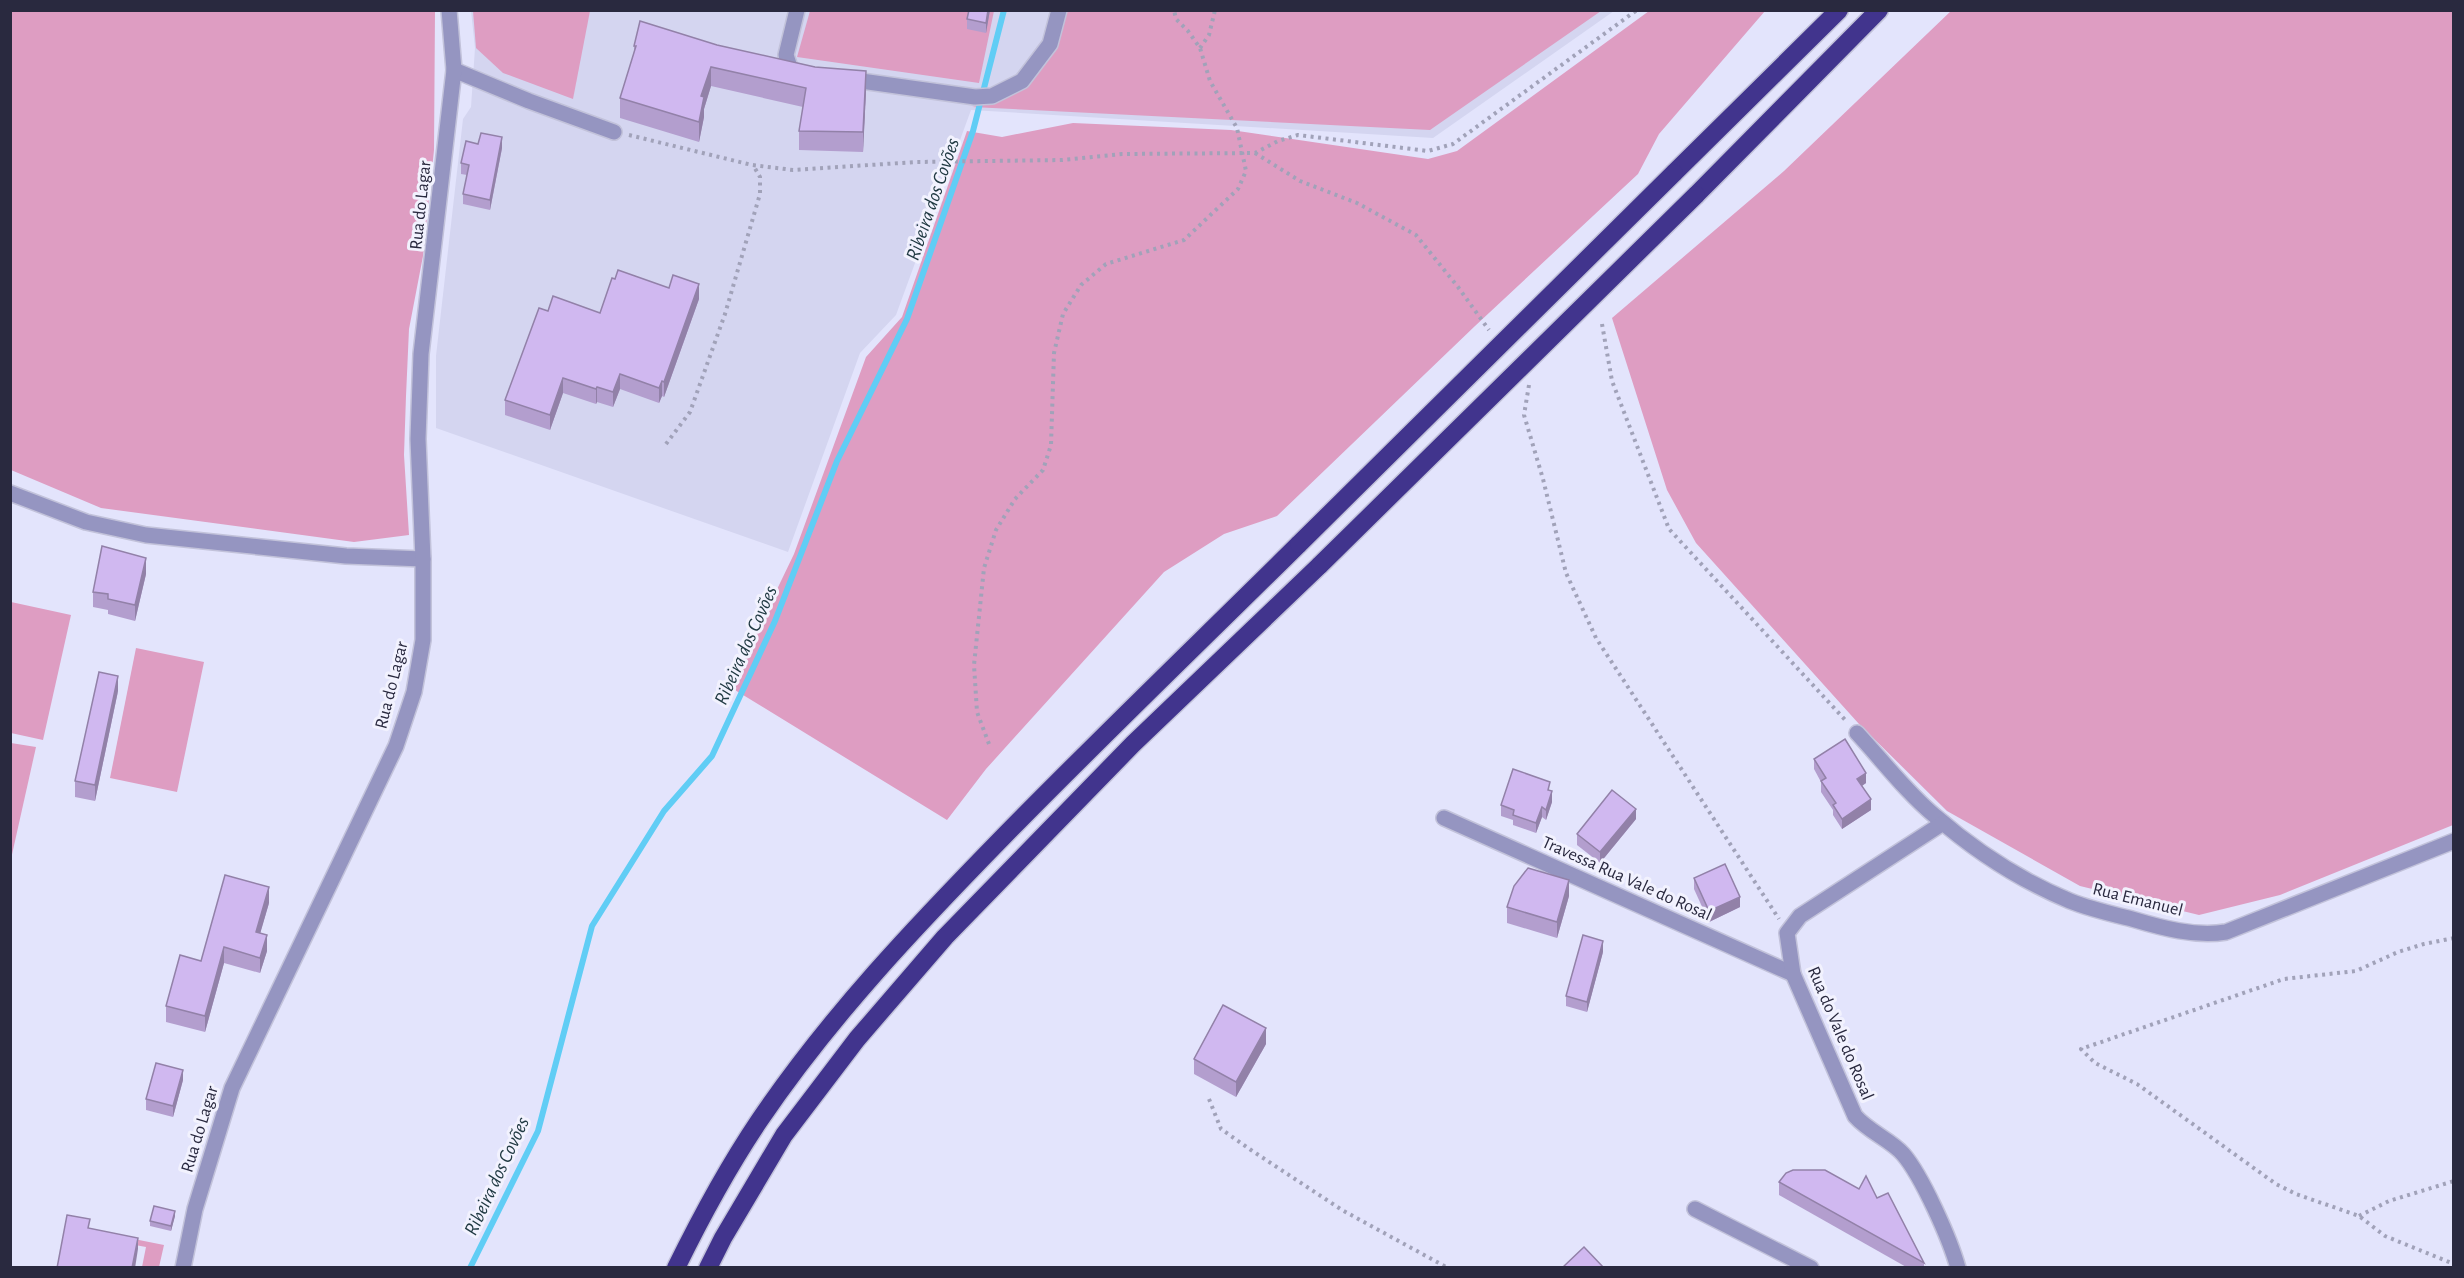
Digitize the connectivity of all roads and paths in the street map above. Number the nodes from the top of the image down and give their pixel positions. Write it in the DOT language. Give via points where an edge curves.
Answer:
graph roads {
  1 [pos="449,10"];
  2 [pos="797,10"];
  3 [pos="1059,10"];
  4 [pos="1174,10"];
  5 [pos="1215,10"];
  6 [pos="1636,10"];
  7 [pos="1839,10"];
  8 [pos="1879,10"];
  9 [pos="1200,48"];
  10 [pos="454,70"];
  11 [pos="812,74"];
  12 [pos="834,77"];
  13 [pos="614,132"];
  14 [pos="1242,153"];
  15 [pos="1255,153"];
  16 [pos="753,165"];
  17 [pos="1602,324"];
  18 [pos="1491,331"];
  19 [pos="1523,376"];
  20 [pos="666,444"];
  21 [pos="10,494"];
  22 [pos="423,559"];
  23 [pos="1857,732"];
  24 [pos="989,744"];
  25 [pos="1444,818"];
  26 [pos="1943,823"];
  27 [pos="2454,841"];
  28 [pos="1787,933"];
  29 [pos="2454,938"];
  30 [pos="1793,974"];
  31 [pos="1209,1099"];
  32 [pos="2454,1181"];
  33 [pos="1695,1209"];
  34 [pos="2359,1215"];
  35 [pos="2454,1264"];
  36 [pos="183,1268"];
  37 [pos="676,1268"];
  38 [pos="708,1268"];
  39 [pos="1448,1268"];
  40 [pos="1811,1268"];
  41 [pos="1958,1268"];
  1 -- 10 [label="street, Rua do Lagar"];
  2 -- 11 [label="street" via="786,55 790,70"];
  3 -- 12 [label="street" via="1050,44 1022,81 992,96 975,97"];
  4 -- 9 [label="path" via="1176,19"];
  5 -- 9 [label="path" via="1209,35"];
  6 -- 15 [label="path" via="1453,144 1428,151 1298,135"];
  7 -- 37 [label="highway, bridge" via="1110,728 918,924 839,1014 759,1121 697,1224"];
  8 -- 38 [label="highway, bridge" via="1320,565 1133,744 945,937 857,1039 784,1135"];
  9 -- 14 [label="path" via="1210,81 1238,128"];
  10 -- 13 [label="street"];
  10 -- 22 [label="street, Rua do Lagar" via="421,354 418,439"];
  13 -- 16 [label="path"];
  14 -- 15 [label="path"];
  14 -- 16 [label="path" via="1122,154 1062,160 793,170"];
  14 -- 24 [label="path" via="1246,171 1238,189 1184,240 1106,264 1081,285 1063,314 1054,353 1051,445 1043,470 1015,499 996,530 984,568 974,665 977,712"];
  15 -- 18 [label="path" via="1300,181 1357,203 1416,235"];
  16 -- 20 [label="path" via="760,177 760,194 725,314 690,412"];
  17 -- 23 [label="path" via="1612,381 1669,529"];
  19 -- 28 [label="path" via="1529,385 1524,415 1566,573 1596,638"];
  21 -- 22 [label="street" via="86,522 146,536 346,556"];
  22 -- 36 [label="street, Rua do Lagar" via="423,640 414,692 396,746 232,1088 195,1209"];
  23 -- 26 [label="street, Rua Emanuel"];
  25 -- 30 [label="street, Travessa Rua Vale do Rosal"];
  26 -- 27 [label="street, Rua Emanuel" via="1996,861 2073,902 2150,925 2212,934 2226,932"];
  26 -- 28 [label="street" via="1800,916"];
  28 -- 30 [label="street, Rua do Vale do Rosal"];
  29 -- 34 [label="path" via="2424,944 2356,970 2284,979 2081,1049 2095,1063 2137,1084 2276,1184"];
  30 -- 41 [label="street, Rua do Vale do Rosal" via="1855,1116 1901,1152 1913,1168 1953,1248"];
  31 -- 39 [label="path" via="1221,1129 1342,1210"];
  32 -- 34 [label="path" via="2389,1201"];
  33 -- 40 [label="street"];
  34 -- 35 [label="path" via="2385,1236"];
}
